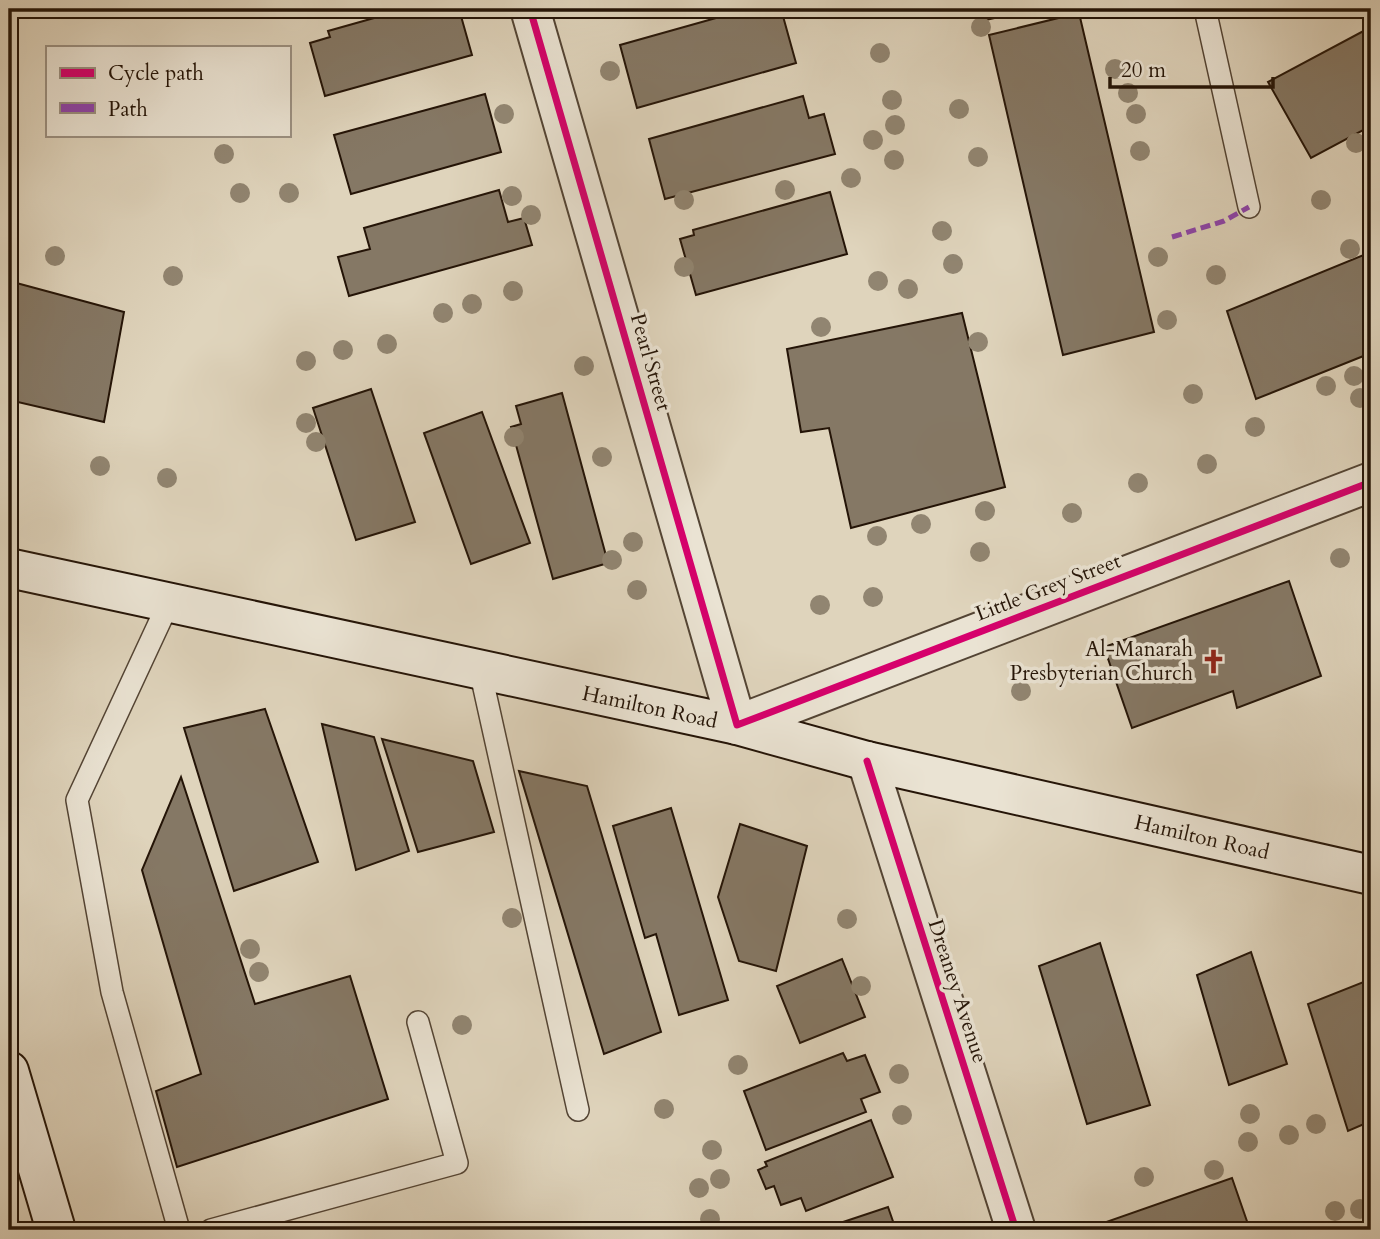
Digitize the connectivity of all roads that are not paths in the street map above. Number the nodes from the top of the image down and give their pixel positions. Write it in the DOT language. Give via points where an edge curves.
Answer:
graph roads {
  1 [pos="530,9"];
  2 [pos="1205,9"];
  3 [pos="1249,207"];
  4 [pos="1370,485"];
  5 [pos="9,568"];
  6 [pos="169,602"];
  7 [pos="480,670"];
  8 [pos="737,725"];
  9 [pos="867,761"];
  10 [pos="1371,875"];
  11 [pos="418,1022"];
  12 [pos="9,1071"];
  13 [pos="578,1110"];
  14 [pos="56,1230"];
  15 [pos="179,1230"];
  16 [pos="211,1230"];
  17 [pos="1016,1230"];
  1 -- 8 [label="street, Pearl Street"];
  2 -- 3 [label="lane"];
  4 -- 8 [label="street, Little Grey Street"];
  5 -- 6 [label="street, Hamilton Road"];
  6 -- 7 [label="street, Hamilton Road"];
  6 -- 15 [label="lane" via="77,800 112,992"];
  7 -- 8 [label="street, Hamilton Road"];
  7 -- 13 [label="lane"];
  8 -- 9 [label="street, Hamilton Road"];
  9 -- 10 [label="street, Hamilton Road"];
  9 -- 17 [label="street, Dreaney Avenue"];
  11 -- 16 [label="lane" via="457,1163"];
  12 -- 14 [label="street"];
}
